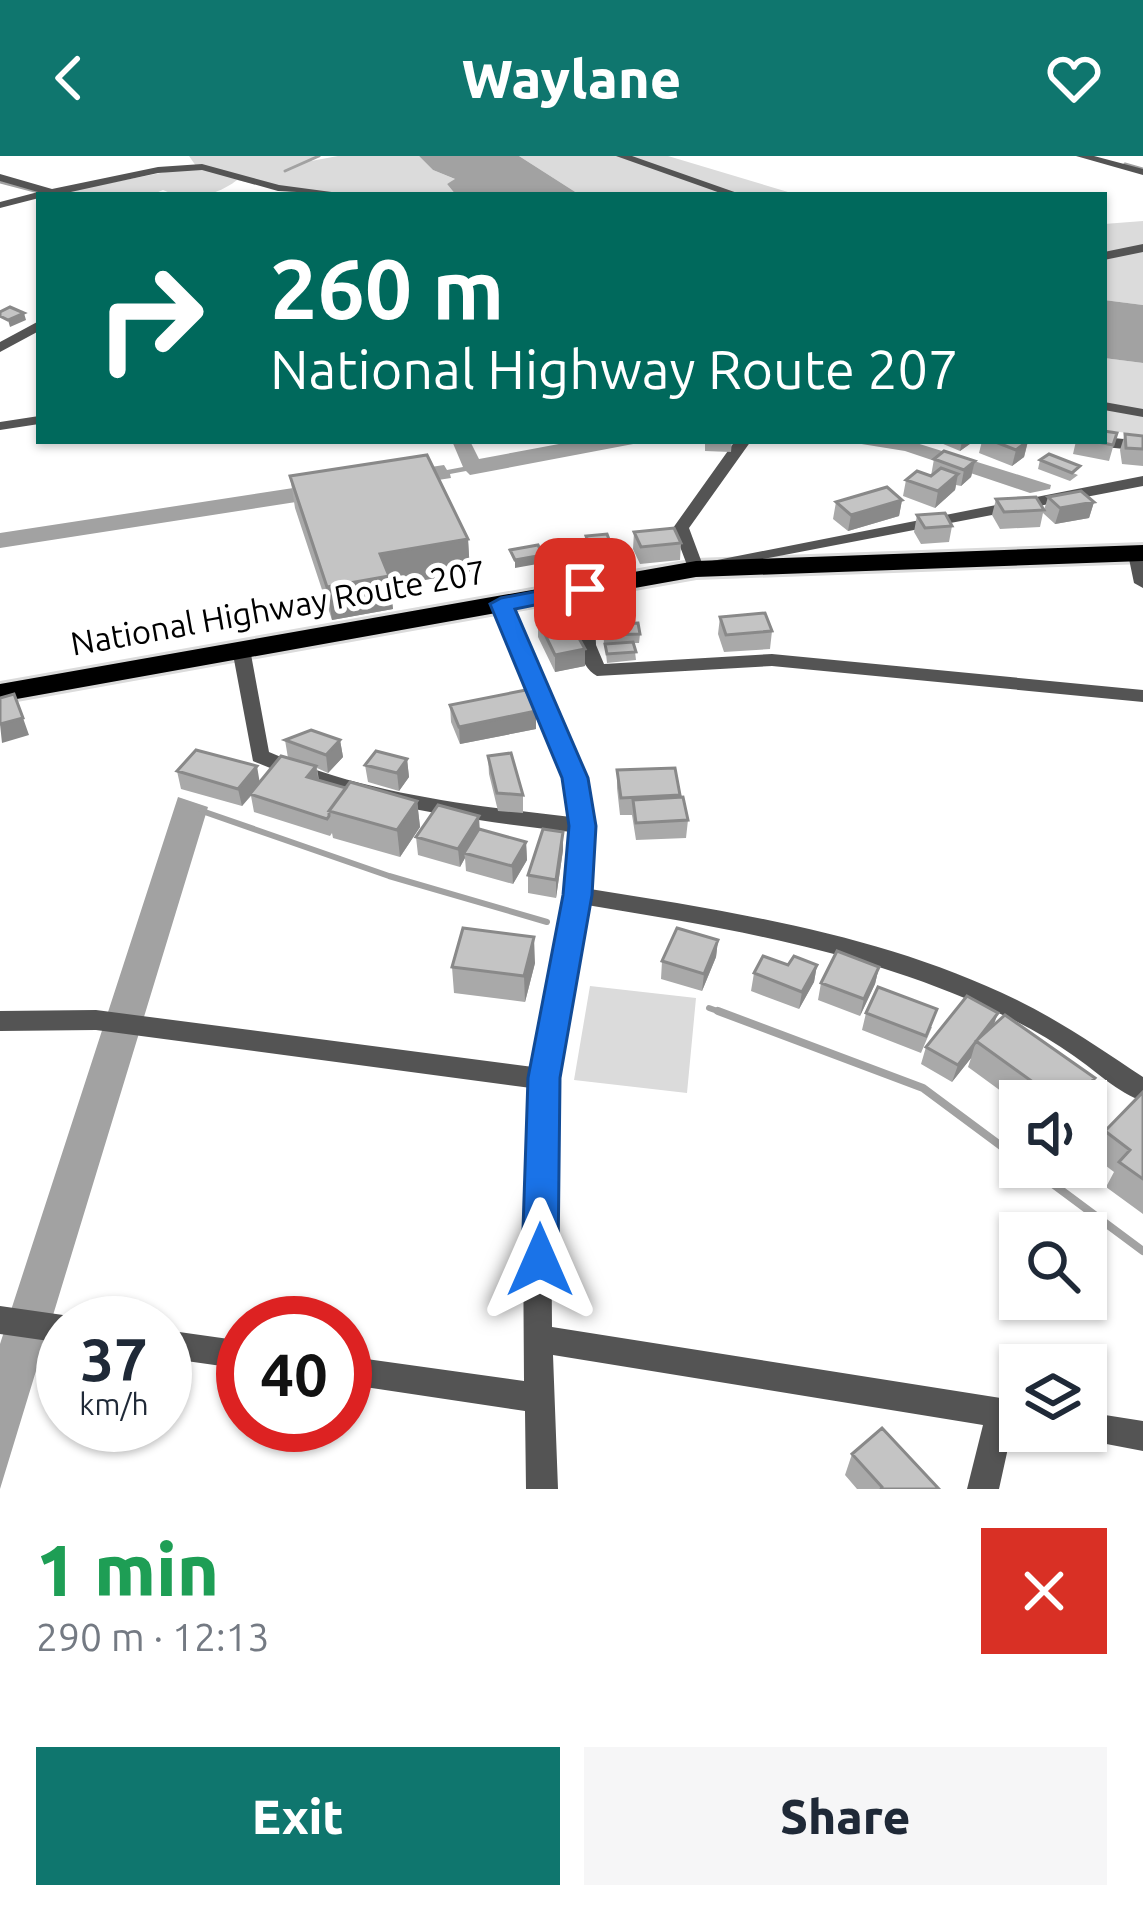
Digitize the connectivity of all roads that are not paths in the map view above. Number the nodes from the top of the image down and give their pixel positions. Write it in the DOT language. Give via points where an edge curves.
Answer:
graph roads {
  1 [pos="621,156"];
  2 [pos="1081,156"];
  3 [pos="232,160"];
  4 [pos="1143,172"];
  5 [pos="0,177"];
  6 [pos="41,192"];
  7 [pos="55,192"];
  8 [pos="319,192"];
  9 [pos="341,192"];
  10 [pos="727,192"];
  11 [pos="36,196"];
  12 [pos="0,205"];
  13 [pos="1143,248"];
  14 [pos="1107,255"];
  15 [pos="36,328"];
  16 [pos="0,349"];
  17 [pos="1107,407"];
  18 [pos="1143,413"];
  19 [pos="36,420"];
  20 [pos="0,426"];
  21 [pos="1107,442"];
  22 [pos="741,444"];
  23 [pos="1143,446"];
  24 [pos="1143,481"];
  25 [pos="1139,554"];
  26 [pos="696,569"];
  27 [pos="1143,584"];
  28 [pos="585,589"];
  29 [pos="501,604"];
  30 [pos="241,650"];
  31 [pos="0,693"];
  32 [pos="1143,696"];
  33 [pos="582,826"];
  34 [pos="577,895"];
  35 [pos="0,1021"];
  36 [pos="544,1078"];
  37 [pos="1143,1090"];
  38 [pos="540,1340"];
  39 [pos="372,1374"];
  40 [pos="540,1398"];
  41 [pos="999,1413"];
  42 [pos="1107,1430"];
  43 [pos="1143,1436"];
  44 [pos="999,1447"];
  45 [pos="542,1489"];
  46 [pos="983,1489"];
  1 -- 10 [label="street"];
  2 -- 4 [label="street"];
  3 -- 9 [label="street"];
  5 -- 6 [label="street"];
  7 -- 8 [label="street" via="202,167"];
  11 -- 12 [label="street"];
  13 -- 14 [label="street"];
  15 -- 16 [label="street"];
  17 -- 18 [label="street"];
  19 -- 20 [label="street"];
  21 -- 23 [label="street"];
  22 -- 26 [label="street" via="681,528"];
  24 -- 26 [label="street"];
  25 -- 26 [label="highway, National Highway Route 207"];
  25 -- 27 [label="street"];
  26 -- 28 [label="highway, National Highway Route 207"];
  28 -- 29 [label="highway, National Highway Route 207"];
  28 -- 32 [label="street" via="587,645 597,670 772,660"];
  29 -- 30 [label="highway, National Highway Route 207"];
  29 -- 33 [label="street" via="575,778"];
  30 -- 31 [label="highway, National Highway Route 207"];
  30 -- 33 [label="street" via="260,756 440,809"];
  33 -- 34 [label="street"];
  34 -- 36 [label="street"];
  34 -- 37 [label="street" via="766,926 910,962 1017,1007"];
  35 -- 36 [label="street" via="124,1023"];
  36 -- 38 [label="street"];
  38 -- 40 [label="street"];
  38 -- 41 [label="street"];
  39 -- 40 [label="street"];
  40 -- 45 [label="street"];
  42 -- 43 [label="street"];
  44 -- 46 [label="street"];
}
